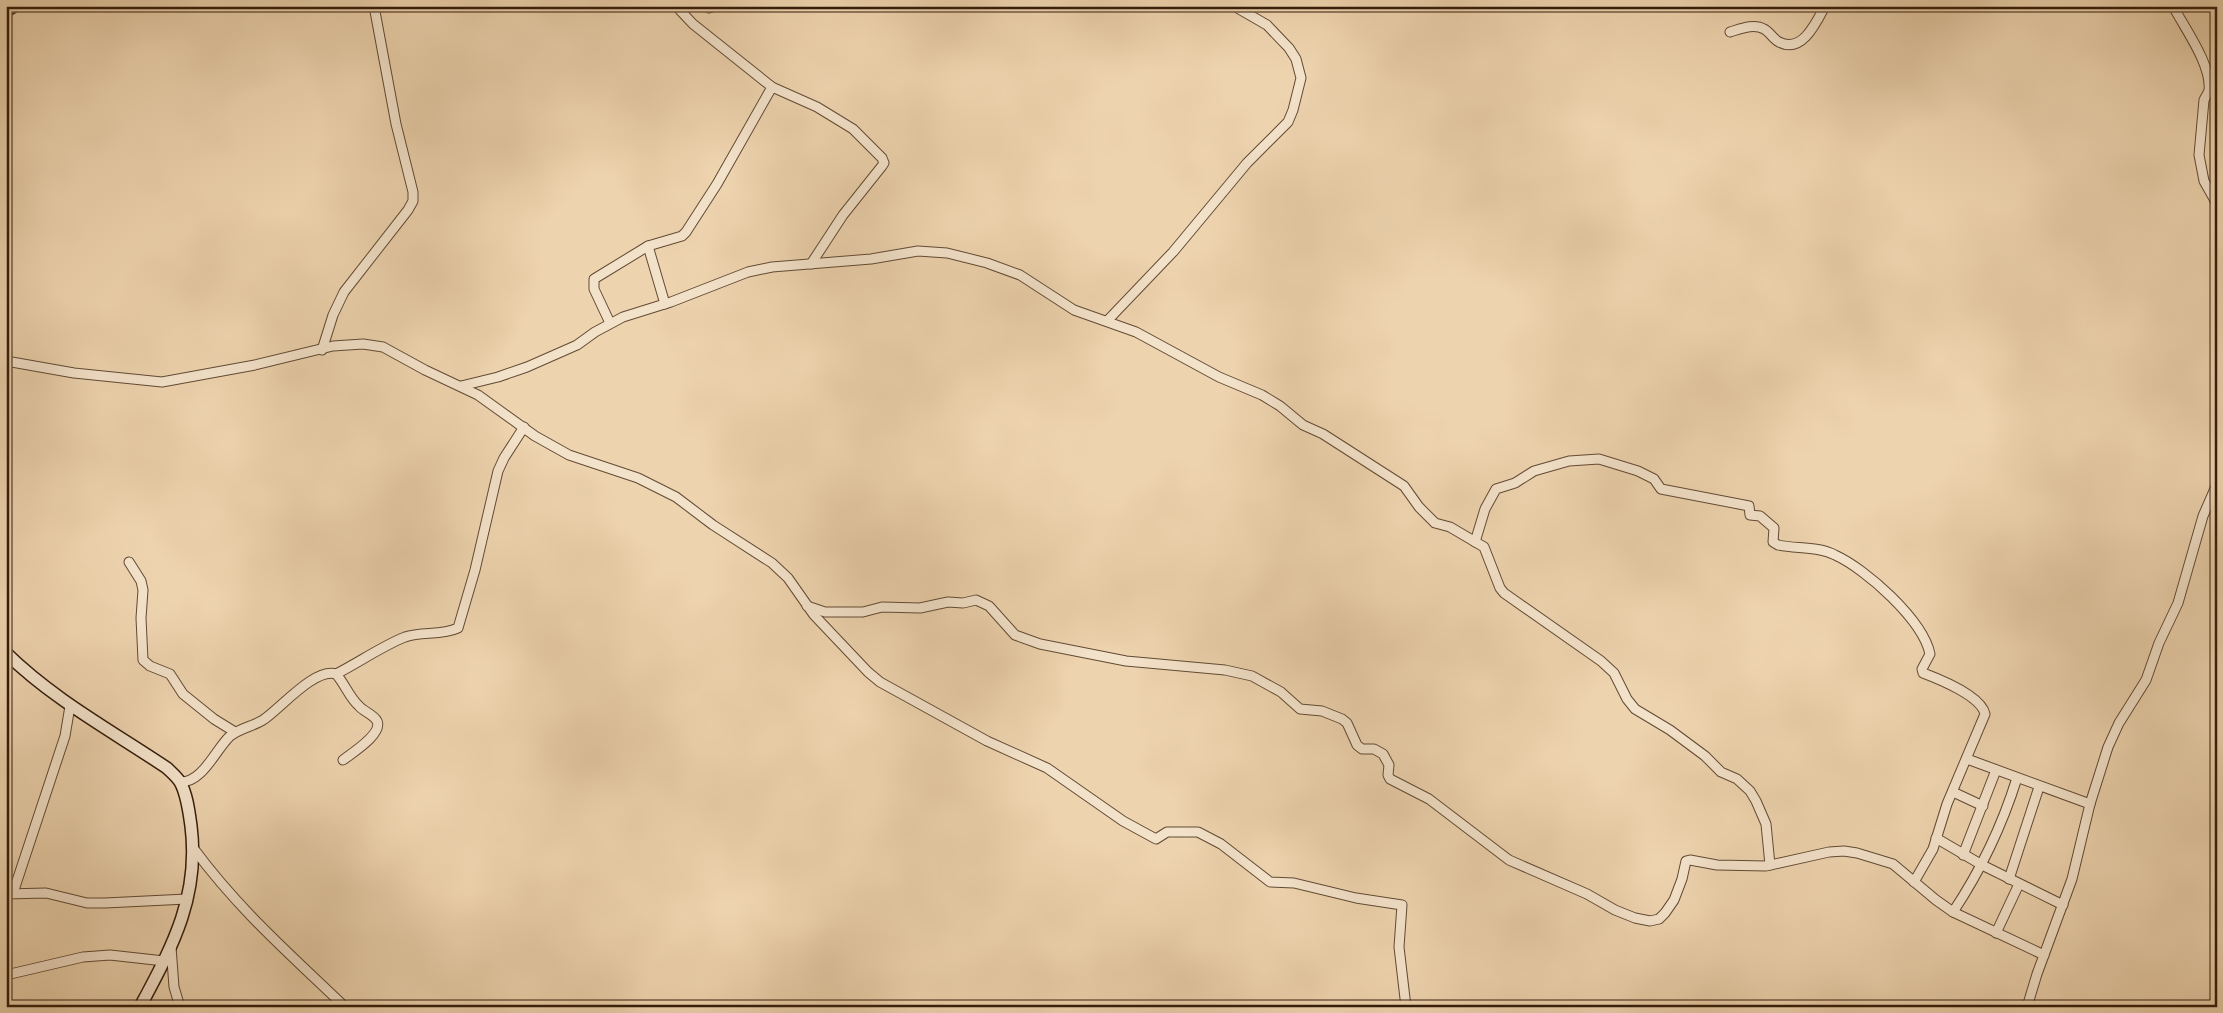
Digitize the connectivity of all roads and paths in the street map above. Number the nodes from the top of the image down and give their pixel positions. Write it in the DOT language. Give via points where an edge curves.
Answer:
graph roads {
  1 [pos="14,6"];
  2 [pos="374,6"];
  3 [pos="676,6"];
  4 [pos="707,6"];
  5 [pos="716,6"];
  6 [pos="1234,6"];
  7 [pos="1824,6"];
  8 [pos="2173,6"];
  9 [pos="6,11"];
  10 [pos="1730,32"];
  11 [pos="2217,85"];
  12 [pos="772,87"];
  13 [pos="2209,91"];
  14 [pos="2217,204"];
  15 [pos="648,246"];
  16 [pos="811,264"];
  17 [pos="665,304"];
  18 [pos="1108,320"];
  19 [pos="610,323"];
  20 [pos="322,350"];
  21 [pos="6,361"];
  22 [pos="461,386"];
  23 [pos="524,427"];
  24 [pos="2217,484"];
  25 [pos="1475,542"];
  26 [pos="129,562"];
  27 [pos="807,606"];
  28 [pos="6,654"];
  29 [pos="336,674"];
  30 [pos="70,706"];
  31 [pos="235,732"];
  32 [pos="1967,759"];
  33 [pos="343,760"];
  34 [pos="1996,770"];
  35 [pos="2017,778"];
  36 [pos="180,782"];
  37 [pos="2039,787"];
  38 [pos="1953,792"];
  39 [pos="2090,804"];
  40 [pos="1983,806"];
  41 [pos="1936,838"];
  42 [pos="194,849"];
  43 [pos="1963,855"];
  44 [pos="1770,865"];
  45 [pos="1982,865"];
  46 [pos="2009,879"];
  47 [pos="1914,882"];
  48 [pos="2019,884"];
  49 [pos="10,894"];
  50 [pos="187,899"];
  51 [pos="2063,905"];
  52 [pos="1953,912"];
  53 [pos="1996,933"];
  54 [pos="171,947"];
  55 [pos="2044,955"];
  56 [pos="164,961"];
  57 [pos="6,975"];
  58 [pos="140,1007"];
  59 [pos="180,1007"];
  60 [pos="345,1007"];
  61 [pos="1406,1007"];
  62 [pos="2027,1007"];
  1 -- 9 [label="street"];
  2 -- 20 [label="street" via="413,201 344,292"];
  3 -- 12 [label="street" via="693,24"];
  4 -- 5 [label="street"];
  6 -- 18 [label="street" via="1266,25 1296,59 1301,78 1293,110 1288,122 1246,163 1173,252"];
  7 -- 10 [label="street" via="1802,41 1794,44 1778,41 1764,29 1754,26"];
  8 -- 13 [label="street" via="2205,66"];
  11 -- 13 [label="street"];
  12 -- 15 [label="street" via="686,232"];
  12 -- 16 [label="street" via="853,128 884,163 843,215"];
  13 -- 14 [label="street" via="2202,111 2199,155 2204,181"];
  15 -- 17 [label="street"];
  15 -- 19 [label="street" via="594,279 594,289"];
  16 -- 17 [label="street" via="761,268"];
  16 -- 18 [label="street" via="918,251 961,256 1020,275 1074,310"];
  17 -- 19 [label="street"];
  18 -- 25 [label="street" via="1151,339 1219,377 1262,395 1303,425 1323,434 1404,486 1434,523 1450,527"];
  19 -- 22 [label="street" via="577,345 527,367"];
  20 -- 21 [label="street" via="162,382 83,374"];
  20 -- 22 [label="street" via="351,344 383,347"];
  22 -- 23 [label="street"];
  23 -- 27 [label="street" via="569,455 638,478 676,496 772,564 788,578"];
  23 -- 29 [label="street" via="498,471 458,628 450,632 406,637"];
  24 -- 39 [label="street" via="2203,516 2178,603 2146,680 2108,747"];
  25 -- 32 [label="street" via="1485,508 1496,490 1534,471 1569,461 1604,460 1622,464 1654,479 1661,490 1749,506 1750,515 1760,516 1774,528 1773,542 1825,551 1846,561 1892,597 1917,626 1929,649 1929,658 1938,678 1953,684 1984,710 1984,718"];
  25 -- 44 [label="street" via="1484,547 1504,593 1601,661 1614,673 1635,708 1705,756 1720,772 1743,784 1756,801 1766,824"];
  26 -- 31 [label="street" via="144,590 141,618 143,660 170,674 183,694"];
  27 -- 44 [label="street" via="825,612 863,612 882,607 920,608 976,600 989,606 1015,635 1040,644 1126,661 1225,670 1252,676 1274,688 1300,709 1322,711 1342,719 1357,745 1383,754 1389,765 1390,779 1429,799 1509,860 1635,918 1650,921 1665,913 1674,900 1686,861 1717,865"];
  27 -- 61 [label="street" via="880,682 987,742 1053,772 1133,828 1156,839 1167,832 1198,832 1221,844 1270,882 1294,883 1402,905 1399,947"];
  28 -- 30 [label="street"];
  29 -- 31 [label="street" via="326,673 318,677 264,720"];
  29 -- 33 [label="street" via="358,706 377,721 378,728 375,735"];
  30 -- 36 [label="street" via="159,762"];
  30 -- 49 [label="street" via="65,736"];
  31 -- 36 [label="street" via="200,773 192,780"];
  32 -- 34 [label="street"];
  32 -- 38 [label="street"];
  34 -- 35 [label="street"];
  34 -- 40 [label="street"];
  35 -- 37 [label="street"];
  35 -- 45 [label="street"];
  36 -- 42 [label="street"];
  37 -- 39 [label="street"];
  37 -- 46 [label="street"];
  38 -- 40 [label="street"];
  38 -- 41 [label="street"];
  39 -- 51 [label="street"];
  40 -- 43 [label="street"];
  41 -- 43 [label="street"];
  41 -- 47 [label="street"];
  42 -- 50 [label="street"];
  42 -- 60 [label="street" via="250,917"];
  43 -- 45 [label="street"];
  44 -- 47 [label="street" via="1844,851 1894,864"];
  45 -- 46 [label="street"];
  45 -- 52 [label="street"];
  46 -- 48 [label="street"];
  47 -- 52 [label="street"];
  48 -- 51 [label="street"];
  48 -- 53 [label="street"];
  49 -- 50 [label="street" via="46,893 105,904"];
  50 -- 54 [label="street"];
  51 -- 55 [label="street"];
  52 -- 53 [label="street"];
  53 -- 55 [label="street"];
  54 -- 56 [label="street"];
  54 -- 59 [label="street" via="174,987"];
  55 -- 62 [label="street"];
  56 -- 57 [label="street" via="83,957"];
  56 -- 58 [label="street"];
}
